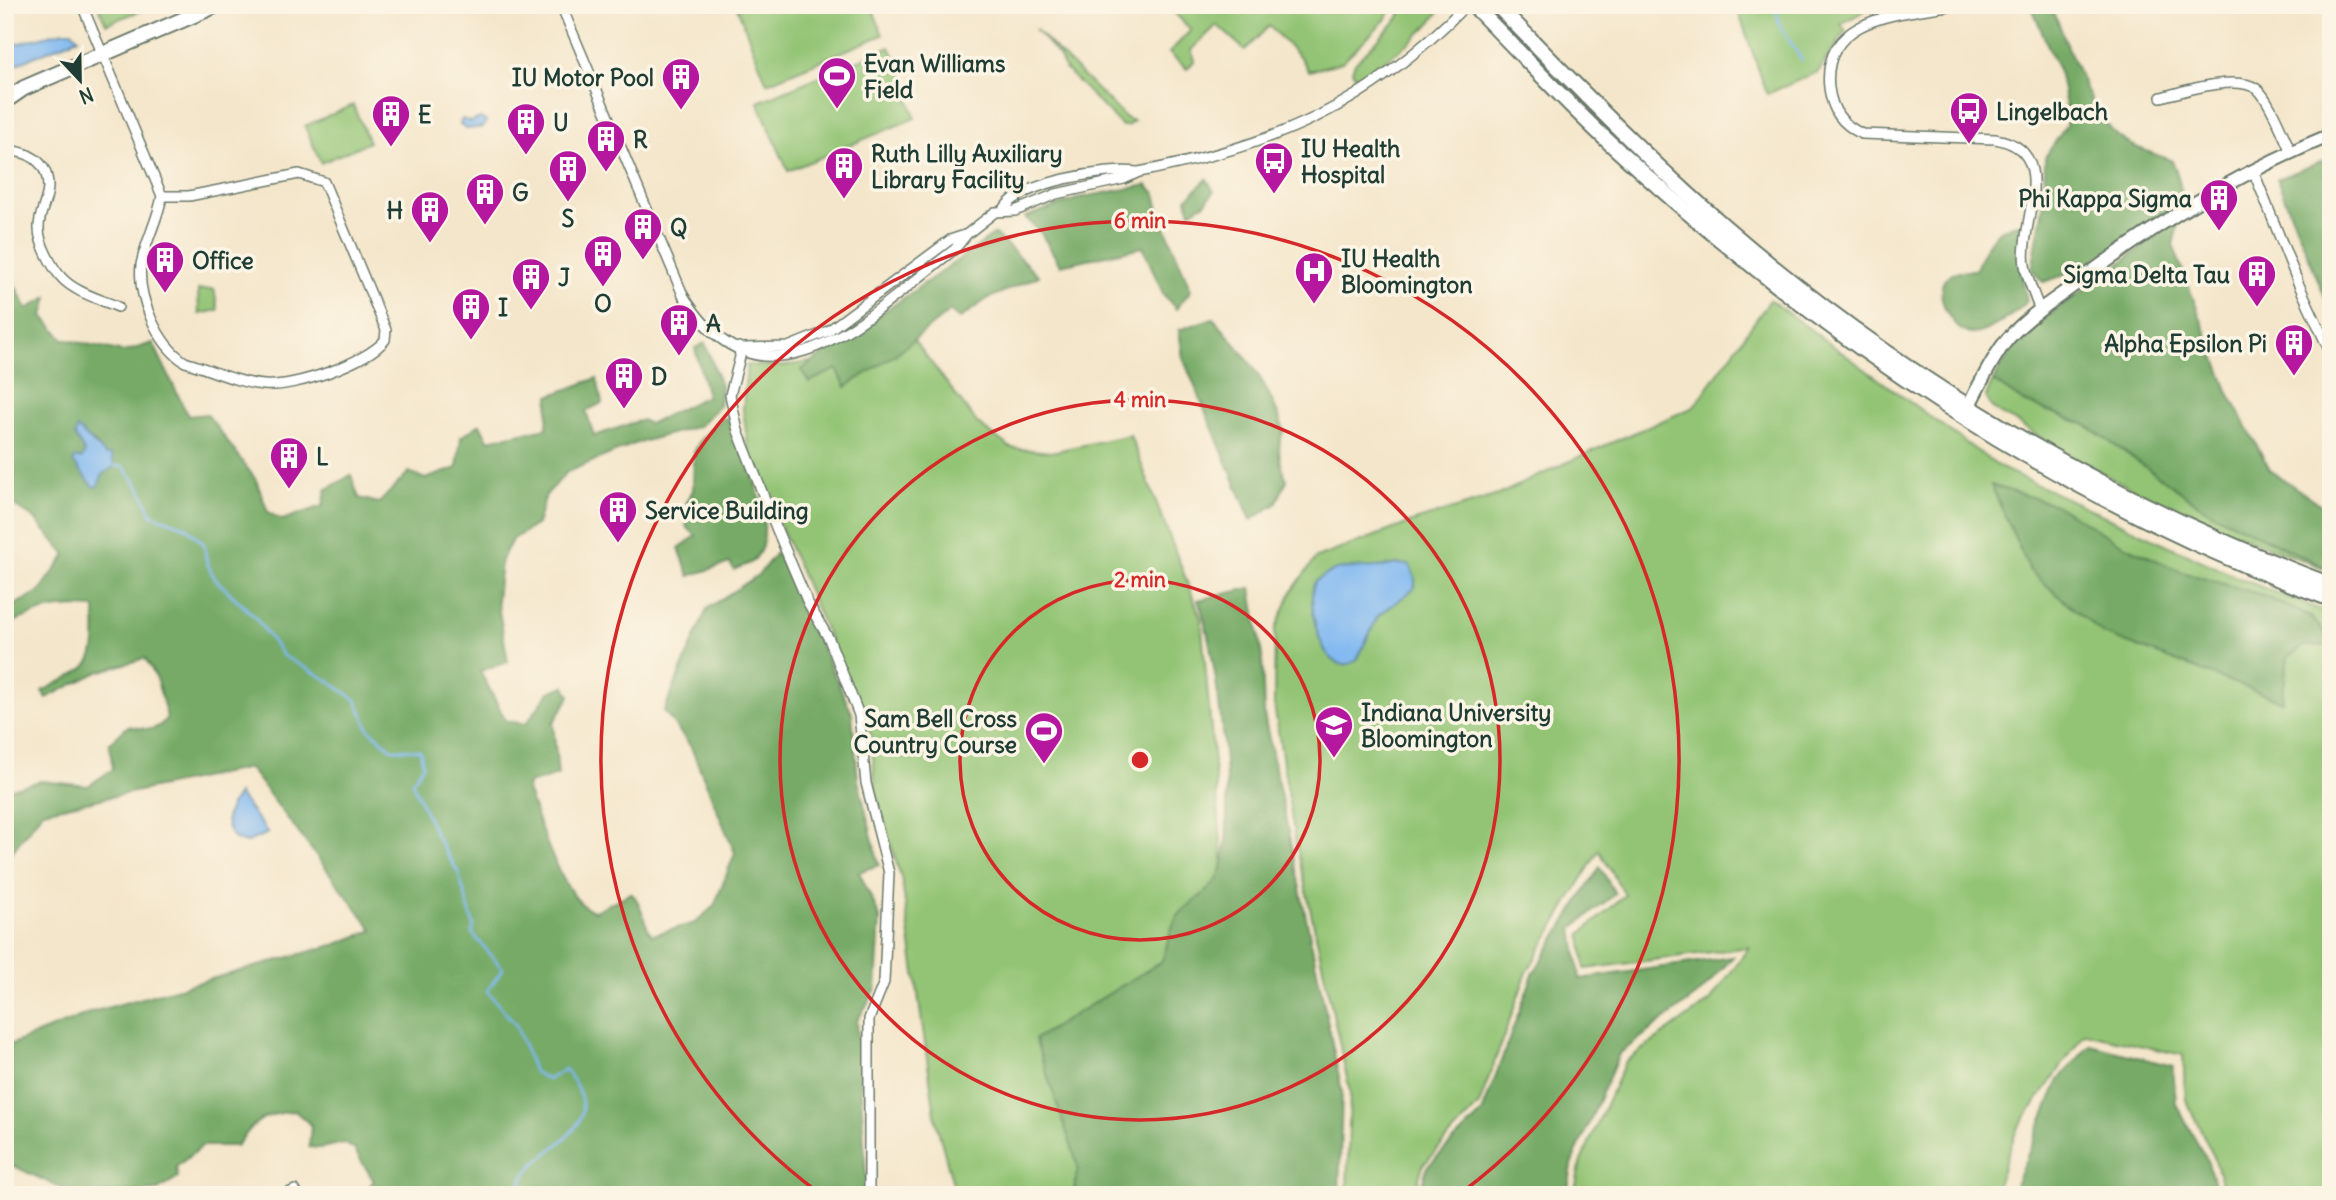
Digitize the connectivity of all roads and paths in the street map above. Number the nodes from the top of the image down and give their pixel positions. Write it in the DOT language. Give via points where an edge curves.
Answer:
graph roads {
  1 [pos="82,5"];
  2 [pos="217,5"];
  3 [pos="561,5"];
  4 [pos="1466,5"];
  5 [pos="1473,5"];
  6 [pos="1497,5"];
  7 [pos="1952,5"];
  8 [pos="103,53"];
  9 [pos="2161,97"];
  10 [pos="5,101"];
  11 [pos="2331,135"];
  12 [pos="5,151"];
  13 [pos="2291,152"];
  14 [pos="2253,170"];
  15 [pos="162,196"];
  16 [pos="118,307"];
  17 [pos="2040,311"];
  18 [pos="741,348"];
  19 [pos="2331,354"];
  20 [pos="1966,413"];
  21 [pos="2331,585"];
  22 [pos="2331,599"];
  23 [pos="284,1195"];
  24 [pos="298,1195"];
  25 [pos="869,1195"];
  1 -- 8 [label="street"];
  2 -- 8 [label="main road"];
  3 -- 18 [label="street" via="683,295 711,331"];
  4 -- 18 [label="street" via="1398,68 1315,120 1239,148 1139,172 1122,170 1057,182 1009,201 1004,209 950,240 828,331 788,347"];
  5 -- 20 [label="main road" via="1614,146 1746,262 1864,353"];
  6 -- 20 [label="main road" via="1655,164 1733,234"];
  7 -- 17 [label="street" via="1877,17 1852,32 1830,61 1831,103 1847,127 1862,134 1995,139 2018,150 2032,172 2033,208 2025,264"];
  8 -- 10 [label="main road"];
  8 -- 15 [label="street"];
  9 -- 13 [label="street" via="2210,85 2248,85 2259,90"];
  11 -- 13 [label="main road"];
  12 -- 16 [label="street" via="22,151 37,158 45,170 48,188 39,231 60,276"];
  13 -- 14 [label="main road"];
  14 -- 17 [label="main road" via="2159,225"];
  14 -- 19 [label="street"];
  15 -- 15 [label="street" via="141,266 154,327 174,355 262,385 277,385 370,354 385,340 386,330 324,182 299,174 189,196"];
  17 -- 20 [label="main road" via="2003,345"];
  18 -- 25 [label="street" via="730,395 737,428 859,715 866,783 889,873 884,982 869,1019"];
  20 -- 21 [label="main road" via="2136,501"];
  20 -- 22 [label="main road" via="2045,468 2135,515"];
  23 -- 24 [label="street" via="295,1190"];
}
